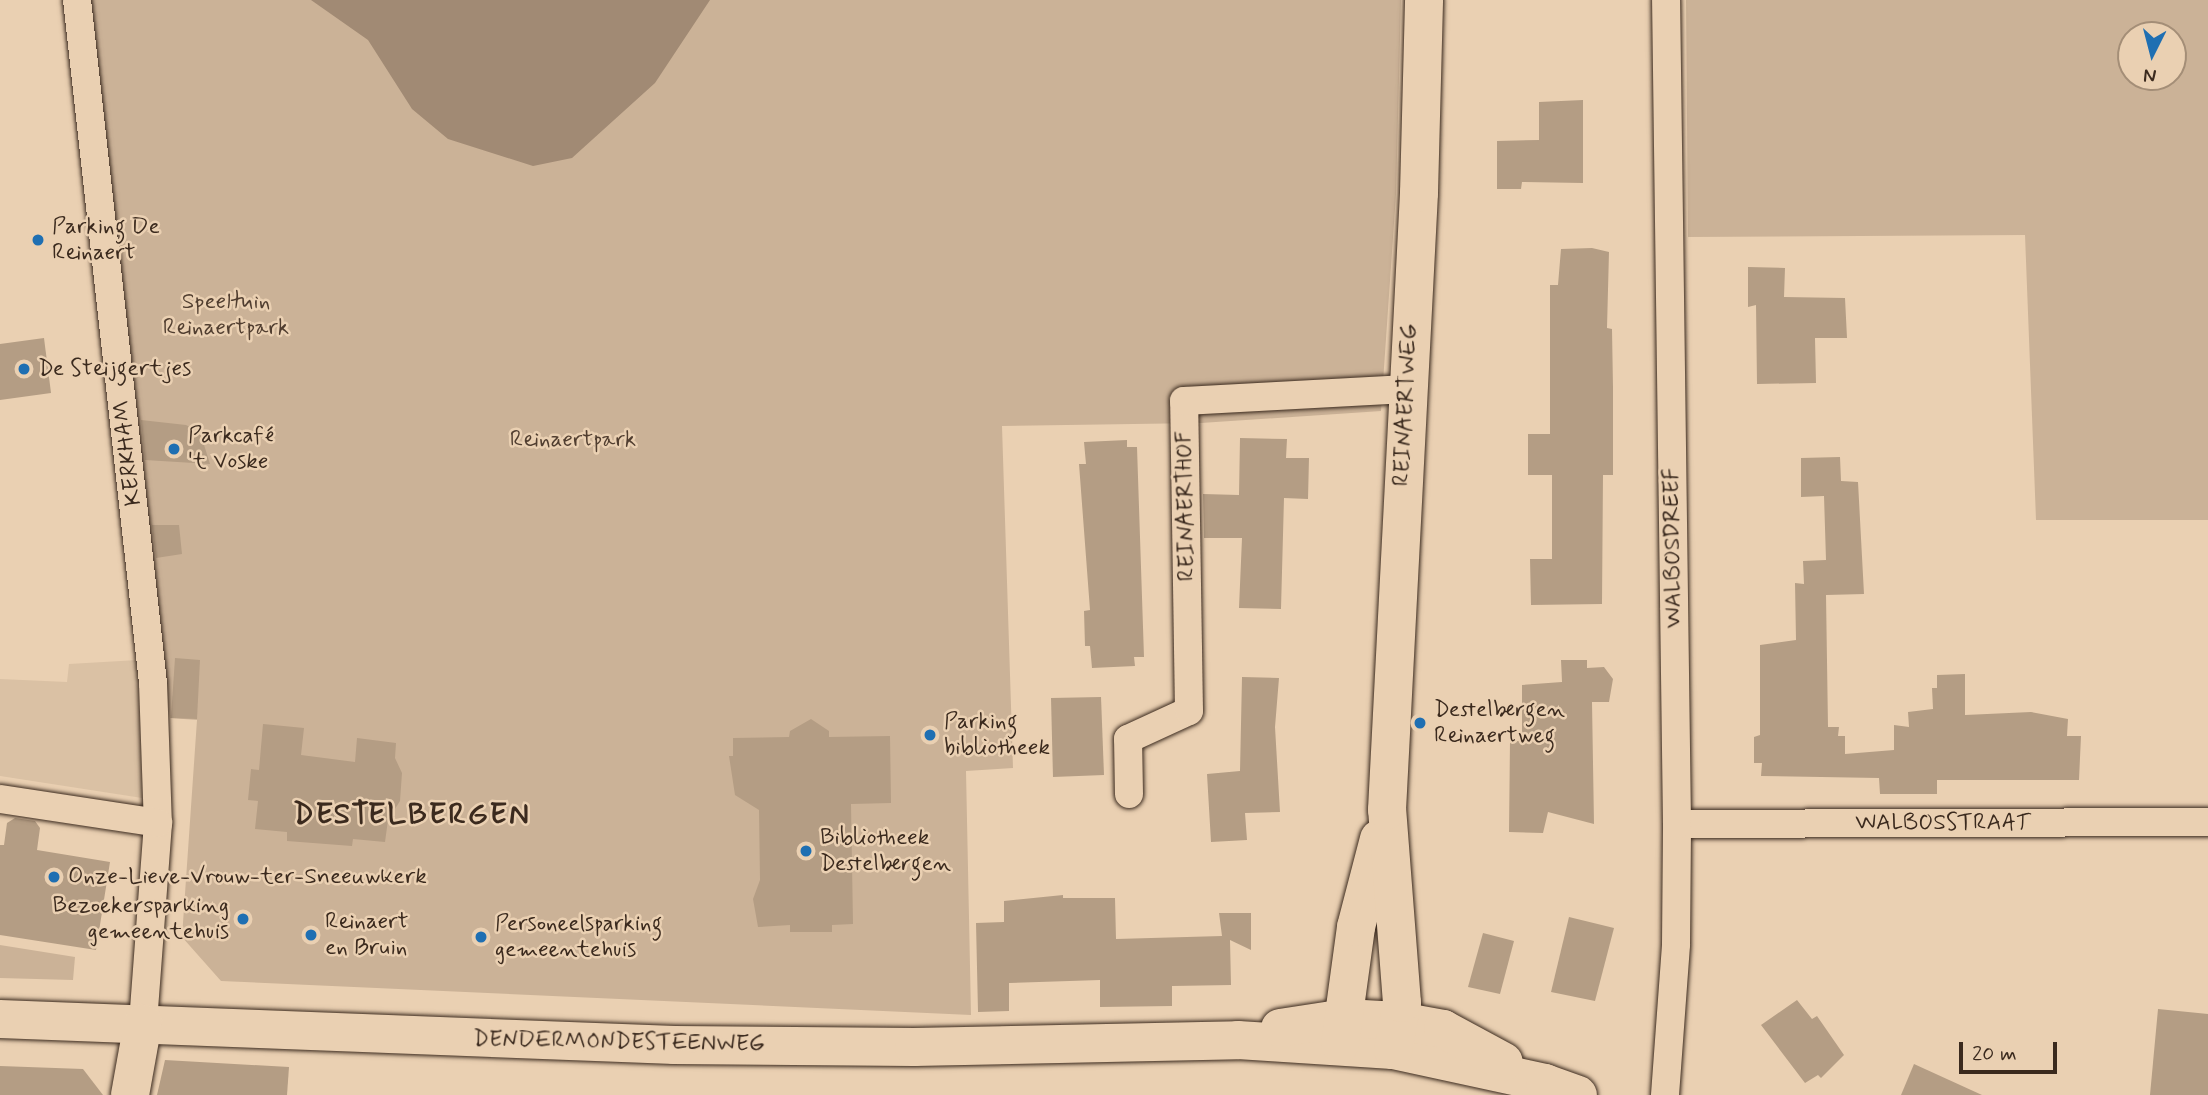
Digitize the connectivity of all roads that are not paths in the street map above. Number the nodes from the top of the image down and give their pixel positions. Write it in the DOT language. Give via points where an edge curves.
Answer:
graph roads {
  1 [pos="77,0"];
  2 [pos="1424,0"];
  3 [pos="1666,0"];
  4 [pos="1407,389"];
  5 [pos="1129,794"];
  6 [pos="0,799"];
  7 [pos="1387,810"];
  8 [pos="2208,822"];
  9 [pos="158,823"];
  10 [pos="1677,824"];
  11 [pos="0,1019"];
  12 [pos="143,1023"];
  13 [pos="1343,1032"];
  14 [pos="1396,1036"];
  15 [pos="1561,1089"];
  16 [pos="130,1095"];
  17 [pos="1665,1095"];
  1 -- 9 [label="street, KERKHAM" via="153,683"];
  2 -- 4 [label="main road, REINAERTWEG"];
  3 -- 10 [label="street, WALBOSDREEF"];
  4 -- 5 [label="street, REINAERTHOF" via="1184,401 1189,711 1128,739"];
  4 -- 7 [label="main road, REINAERTWEG"];
  6 -- 9 [label="street"];
  7 -- 13 [label="main road, REINAERTWEG" via="1356,927"];
  7 -- 14 [label="main road, REINAERTWEG" via="1401,968"];
  8 -- 10 [label="street, WALBOSSTRAAT"];
  9 -- 12 [label="street, KERKHAM"];
  10 -- 17 [label="street, WALBOSDREEF" via="1676,944"];
  11 -- 12 [label="main road, DENDERMONDESTEENWEG"];
  12 -- 13 [label="main road, DENDERMONDESTEENWEG" via="649,1045 914,1047 1238,1040 1291,1025"];
  12 -- 16 [label="main road"];
  13 -- 14 [label="main road, DENDERMONDESTEENWEG"];
  14 -- 15 [label="main road, DENDERMONDESTEENWEG"];
}
